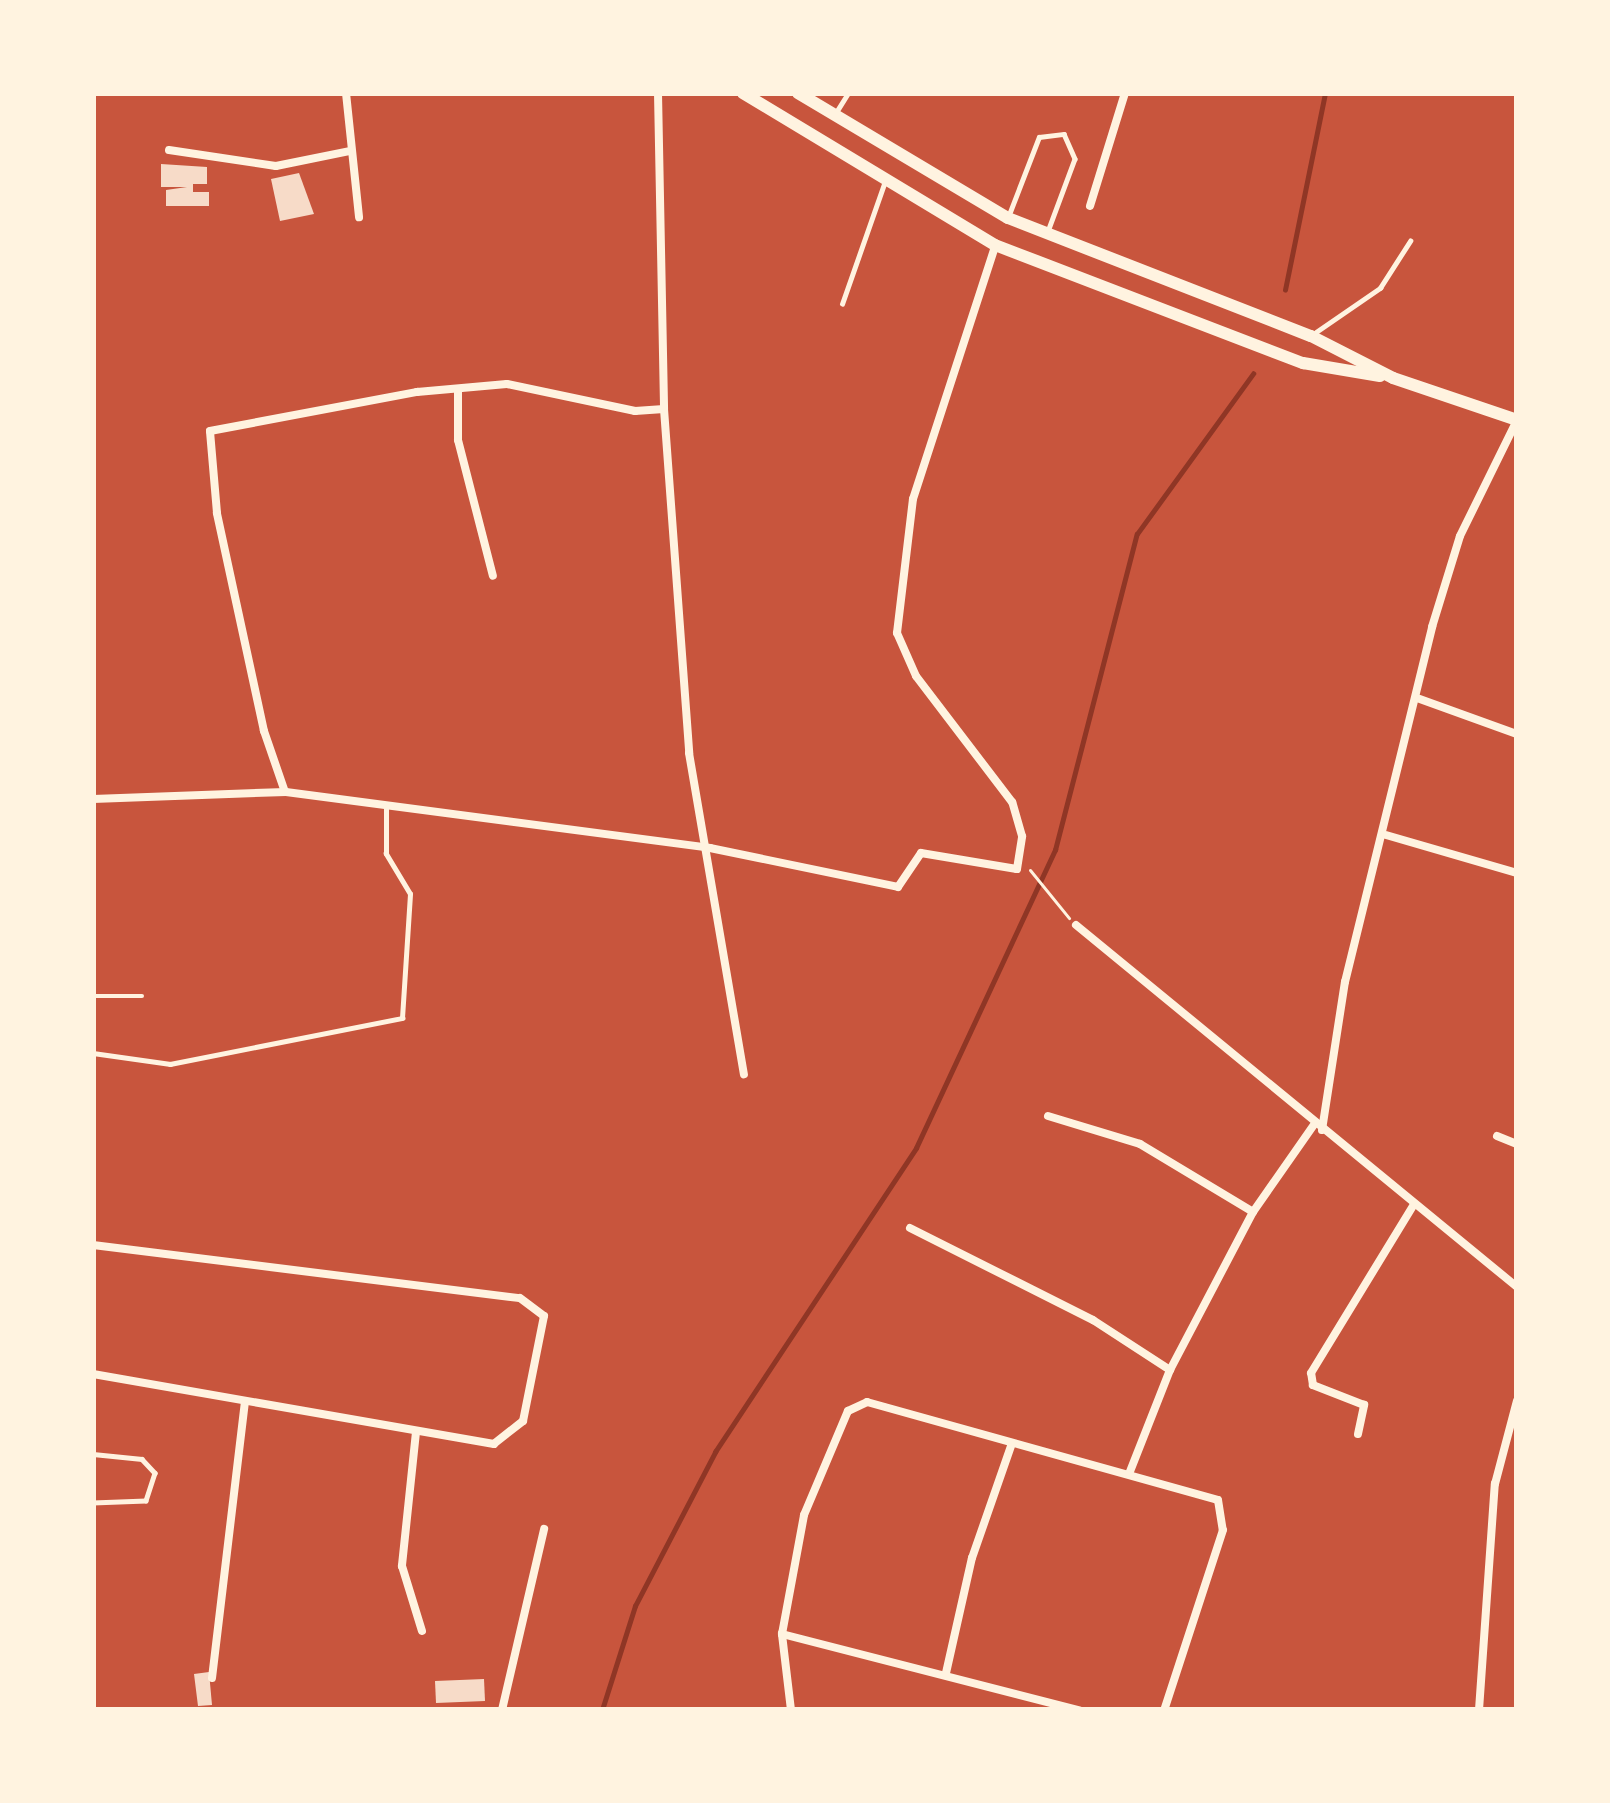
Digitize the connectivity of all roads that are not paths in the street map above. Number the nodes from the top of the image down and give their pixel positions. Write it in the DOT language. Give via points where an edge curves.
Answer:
graph roads {
  1 [pos="346,93"];
  2 [pos="658,93"];
  3 [pos="743,93"];
  4 [pos="798,93"];
  5 [pos="848,93"];
  6 [pos="1125,93"];
  7 [pos="834,116"];
  8 [pos="169,150"];
  9 [pos="350,151"];
  10 [pos="886,181"];
  11 [pos="1090,206"];
  12 [pos="359,217"];
  13 [pos="1008,218"];
  14 [pos="1047,235"];
  15 [pos="1410,241"];
  16 [pos="995,244"];
  17 [pos="842,304"];
  18 [pos="1311,336"];
  19 [pos="1393,378"];
  20 [pos="458,389"];
  21 [pos="664,410"];
  22 [pos="1517,419"];
  23 [pos="493,576"];
  24 [pos="1416,698"];
  25 [pos="1517,734"];
  26 [pos="286,792"];
  27 [pos="93,799"];
  28 [pos="386,807"];
  29 [pos="1386,835"];
  30 [pos="710,848"];
  31 [pos="1517,873"];
  32 [pos="1076,925"];
  33 [pos="93,996"];
  34 [pos="142,996"];
  35 [pos="93,1054"];
  36 [pos="745,1074"];
  37 [pos="1048,1117"];
  38 [pos="1318,1126"];
  39 [pos="1497,1136"];
  40 [pos="1517,1144"];
  41 [pos="1414,1204"];
  42 [pos="1253,1213"];
  43 [pos="910,1228"];
  44 [pos="93,1245"];
  45 [pos="1517,1287"];
  46 [pos="1171,1370"];
  47 [pos="93,1374"];
  48 [pos="1517,1401"];
  49 [pos="245,1402"];
  50 [pos="416,1432"];
  51 [pos="1358,1434"];
  52 [pos="1011,1446"];
  53 [pos="93,1454"];
  54 [pos="1129,1474"];
  55 [pos="93,1503"];
  56 [pos="544,1529"];
  57 [pos="422,1631"];
  58 [pos="782,1634"];
  59 [pos="946,1673"];
  60 [pos="212,1678"];
  61 [pos="1054,1707"];
  62 [pos="502,1710"];
  63 [pos="791,1710"];
  64 [pos="1079,1710"];
  65 [pos="1164,1710"];
  66 [pos="1479,1710"];
  1 -- 9 [label="street"];
  2 -- 21 [label="street"];
  3 -- 10 [label="main road"];
  4 -- 7 [label="main road"];
  5 -- 7 [label="lane"];
  6 -- 11 [label="street"];
  7 -- 13 [label="main road"];
  8 -- 9 [label="street" via="276,166"];
  9 -- 12 [label="street"];
  10 -- 16 [label="main road"];
  10 -- 17 [label="lane"];
  13 -- 14 [label="main road"];
  13 -- 14 [label="lane" via="1039,137 1064,134 1075,159"];
  14 -- 18 [label="main road"];
  15 -- 18 [label="lane" via="1380,288"];
  16 -- 19 [label="main road" via="1303,363"];
  16 -- 30 [label="street" via="914,499 897,633 916,676 1000,778 1019,820 1022,859 1008,871 921,854 898,886"];
  18 -- 19 [label="main road"];
  19 -- 22 [label="main road"];
  20 -- 21 [label="street" via="522,384 635,411"];
  20 -- 23 [label="street" via="458,440"];
  20 -- 26 [label="street" via="210,431 217,513 264,731"];
  21 -- 30 [label="street" via="689,753"];
  22 -- 24 [label="street" via="1460,536"];
  24 -- 25 [label="street"];
  24 -- 29 [label="street"];
  26 -- 27 [label="street"];
  26 -- 28 [label="street"];
  28 -- 30 [label="street"];
  28 -- 35 [label="lane" via="386,854 410,894 401,1018 170,1064"];
  29 -- 31 [label="street"];
  29 -- 38 [label="street" via="1345,982"];
  30 -- 36 [label="street"];
  32 -- 38 [label="street"];
  33 -- 34 [label="lane"];
  37 -- 42 [label="street" via="1140,1144"];
  38 -- 41 [label="street"];
  38 -- 42 [label="street"];
  39 -- 40 [label="street"];
  41 -- 45 [label="street"];
  41 -- 51 [label="street" via="1311,1373 1313,1385 1364,1405"];
  42 -- 46 [label="street"];
  43 -- 46 [label="street" via="1094,1320"];
  44 -- 50 [label="street" via="301,1265 536,1304 544,1316 536,1374 511,1435 494,1444"];
  46 -- 54 [label="street"];
  47 -- 49 [label="street"];
  48 -- 66 [label="street" via="1495,1484"];
  49 -- 50 [label="street"];
  49 -- 60 [label="street"];
  50 -- 57 [label="street" via="402,1566"];
  52 -- 54 [label="street"];
  52 -- 58 [label="street" via="855,1402 804,1515"];
  52 -- 59 [label="street" via="972,1558"];
  53 -- 55 [label="lane" via="142,1459 155,1473 146,1501"];
  54 -- 65 [label="street" via="1218,1500 1225,1514"];
  56 -- 62 [label="street"];
  58 -- 59 [label="street"];
  58 -- 63 [label="street"];
  59 -- 61 [label="street"];
  61 -- 64 [label="street"];
}
